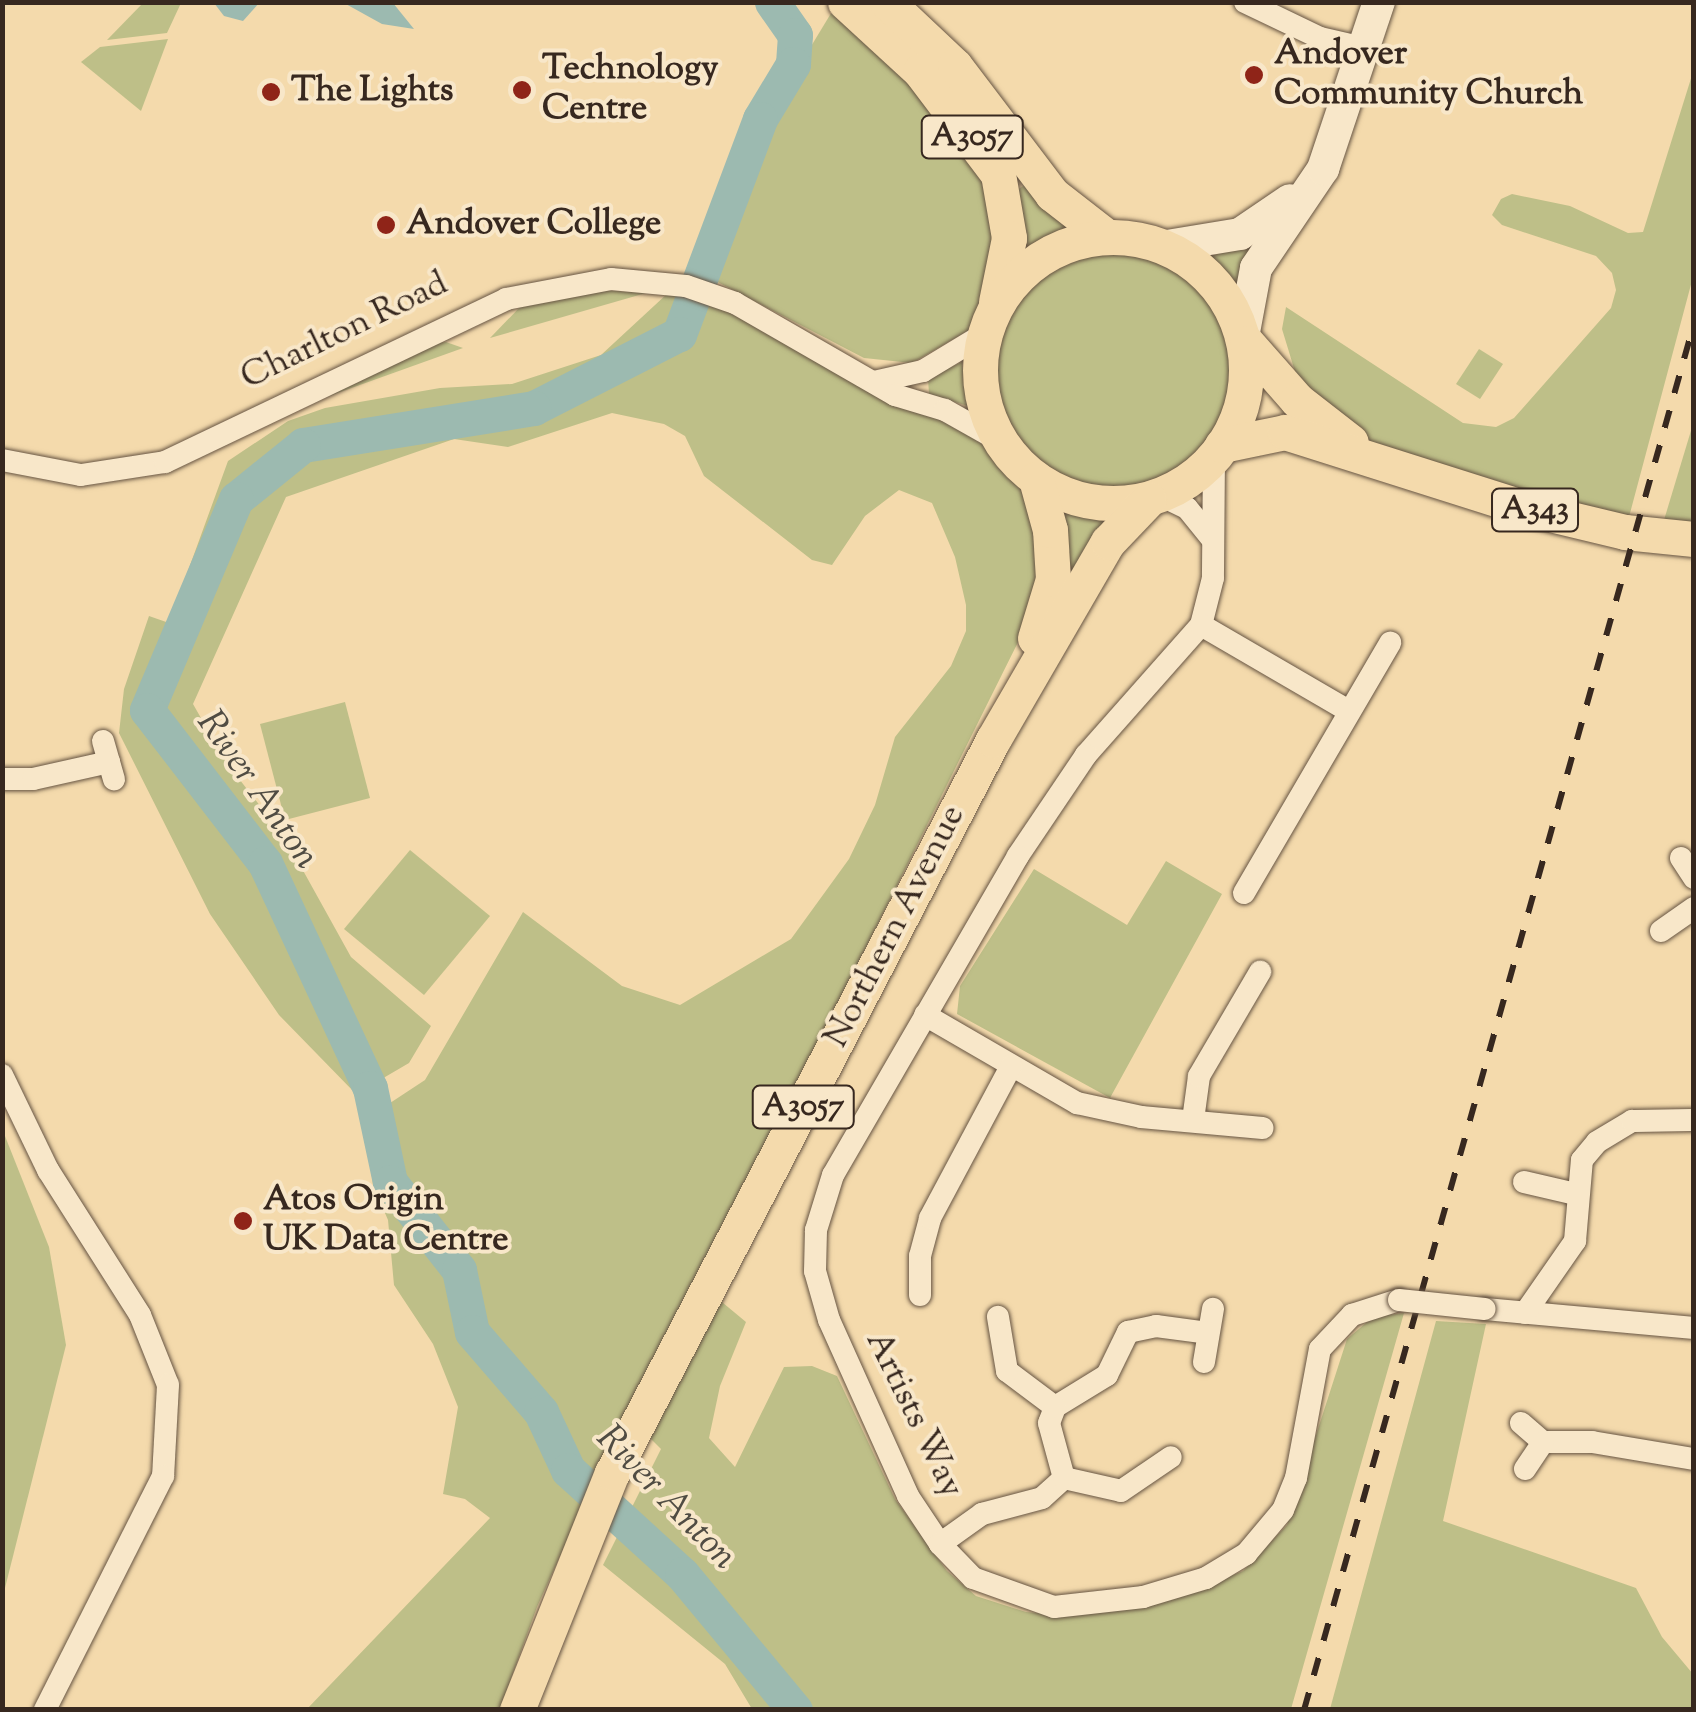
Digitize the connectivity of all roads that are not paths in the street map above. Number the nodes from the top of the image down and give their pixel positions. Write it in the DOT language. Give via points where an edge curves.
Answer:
graph roads {
  1 [pos="845,2"];
  2 [pos="888,2"];
  3 [pos="1245,2"];
  4 [pos="1379,2"];
  5 [pos="1360,47"];
  6 [pos="1330,142"];
  7 [pos="1106,236"];
  8 [pos="1162,247"];
  9 [pos="990,318"];
  10 [pos="1245,338"];
  11 [pos="874,382"];
  12 [pos="1000,441"];
  13 [pos="1218,450"];
  14 [pos="2,460"];
  15 [pos="1381,463"];
  16 [pos="1036,479"];
  17 [pos="1154,497"];
  18 [pos="1694,540"];
  19 [pos="1213,541"];
  20 [pos="1201,625"];
  21 [pos="1390,643"];
  22 [pos="1349,711"];
  23 [pos="993,740"];
  24 [pos="109,761"];
  25 [pos="2,779"];
  26 [pos="1681,858"];
  27 [pos="1694,878"];
  28 [pos="1244,893"];
  29 [pos="1694,908"];
  30 [pos="1662,931"];
  31 [pos="1260,972"];
  32 [pos="925,1015"];
  33 [pos="1011,1066"];
  34 [pos="2,1074"];
  35 [pos="1193,1120"];
  36 [pos="1694,1120"];
  37 [pos="1263,1128"];
  38 [pos="1524,1182"];
  39 [pos="1576,1194"];
  40 [pos="920,1295"];
  41 [pos="1213,1309"];
  42 [pos="1526,1313"];
  43 [pos="998,1318"];
  44 [pos="1694,1328"];
  45 [pos="1208,1334"];
  46 [pos="1204,1362"];
  47 [pos="1055,1407"];
  48 [pos="1520,1423"];
  49 [pos="1542,1442"];
  50 [pos="1171,1457"];
  51 [pos="1694,1460"];
  52 [pos="1525,1469"];
  53 [pos="1064,1478"];
  54 [pos="940,1544"];
  55 [pos="45,1710"];
  56 [pos="517,1710"];
  1 -- 9 [label="main road, A3057" via="914,64 998,174 1009,238"];
  2 -- 7 [label="main road, A3057" via="955,66 1052,194"];
  3 -- 5 [label="street" via="1320,38"];
  4 -- 5 [label="street"];
  5 -- 6 [label="street"];
  6 -- 8 [label="street" via="1291,198 1262,223 1227,238"];
  6 -- 10 [label="street" via="1318,179 1256,268"];
  7 -- 8 [label="main road, A3057"];
  7 -- 9 [label="main road, A3057" via="1054,250"];
  8 -- 10 [label="main road, A3057" via="1212,281"];
  9 -- 11 [label="street" via="923,371"];
  9 -- 12 [label="main road, A3057" via="980,385"];
  10 -- 13 [label="main road, A3057" via="1244,396"];
  10 -- 15 [label="main road, A343" via="1305,407"];
  11 -- 12 [label="street, Charlton Road" via="963,418"];
  11 -- 14 [label="street, Charlton Road" via="712,294 611,279 526,292 164,462 81,475"];
  12 -- 16 [label="main road, A3057"];
  13 -- 15 [label="main road, A343" via="1253,433 1285,432"];
  13 -- 17 [label="main road, A3057"];
  13 -- 19 [label="street, Artists Way"];
  15 -- 18 [label="main road, A343" via="1588,524"];
  16 -- 17 [label="main road, A3057" via="1099,503"];
  16 -- 23 [label="main road, Northern Avenue / A3057" via="1050,530 1052,592"];
  17 -- 19 [label="street" via="1187,508"];
  17 -- 23 [label="main road, Northern Avenue / A3057" via="1108,542"];
  19 -- 20 [label="street, Artists Way" via="1212,598"];
  20 -- 22 [label="street"];
  20 -- 32 [label="street, Artists Way" via="1068,781"];
  21 -- 22 [label="street"];
  22 -- 28 [label="street"];
  23 -- 56 [label="main road, Northern Avenue / A3057" via="612,1473"];
  24 -- 25 [label="street" via="33,780"];
  26 -- 27 [label="street"];
  29 -- 30 [label="street"];
  31 -- 35 [label="street" via="1199,1076"];
  32 -- 33 [label="street"];
  32 -- 54 [label="street, Artists Way" via="833,1175 816,1230 815,1271 829,1320 901,1480"];
  33 -- 35 [label="street" via="1077,1103"];
  33 -- 40 [label="street" via="930,1218 920,1256"];
  34 -- 55 [label="street" via="48,1170 140,1315 168,1385 163,1476"];
  35 -- 37 [label="street"];
  36 -- 39 [label="street" via="1652,1118 1615,1129 1582,1160"];
  38 -- 39 [label="street"];
  39 -- 42 [label="street" via="1581,1221 1575,1242"];
  41 -- 45 [label="street"];
  42 -- 44 [label="street, Artists Way"];
  42 -- 54 [label="street, Artists Way, bridge" via="1399,1300 1352,1316 1320,1350 1303,1453 1283,1510 1264,1537 1226,1568 1144,1597 1054,1607 973,1578"];
  43 -- 47 [label="street" via="1007,1372"];
  45 -- 46 [label="street"];
  45 -- 47 [label="street" via="1156,1326 1128,1332 1107,1376"];
  47 -- 53 [label="street" via="1049,1423"];
  48 -- 49 [label="street"];
  49 -- 51 [label="street" via="1592,1442"];
  49 -- 52 [label="street"];
  50 -- 53 [label="street" via="1121,1492"];
  53 -- 54 [label="street" via="1042,1498 982,1514"];
}
